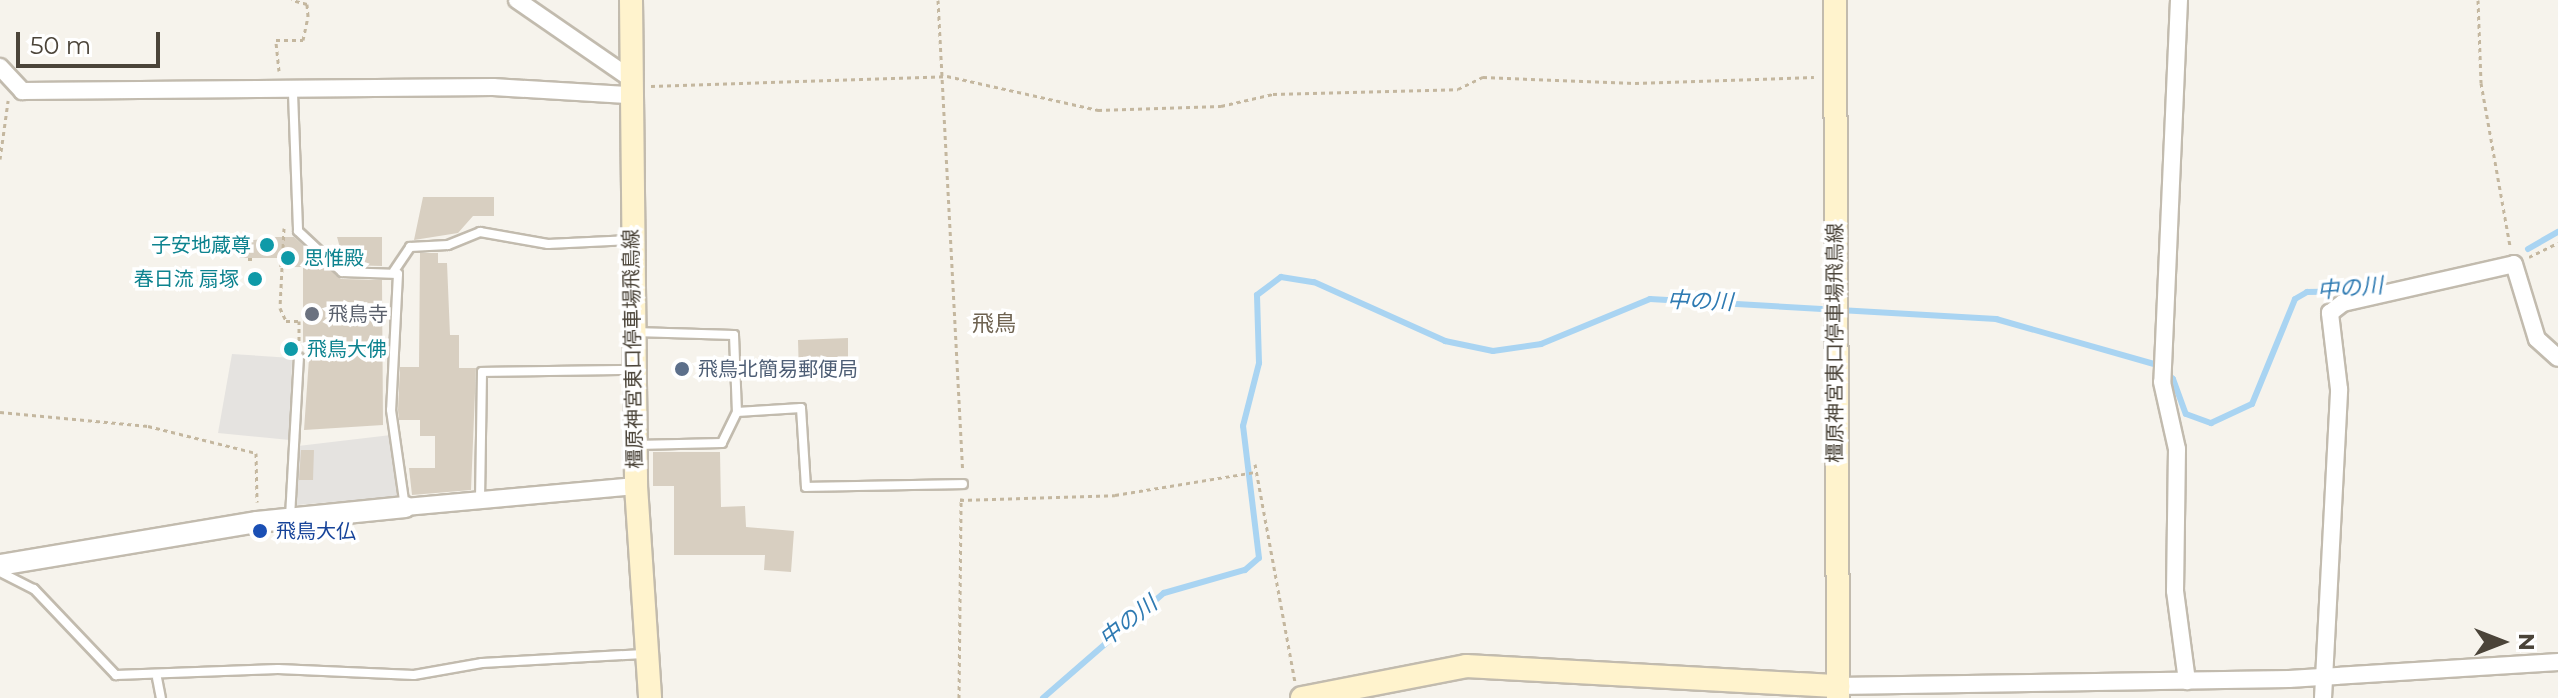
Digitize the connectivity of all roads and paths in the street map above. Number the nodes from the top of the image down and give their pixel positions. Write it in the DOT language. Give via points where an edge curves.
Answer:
graph roads {
  1 [pos="292,0"];
  2 [pos="517,0"];
  3 [pos="631,0"];
  4 [pos="938,0"];
  5 [pos="1835,0"];
  6 [pos="2179,0"];
  7 [pos="2478,0"];
  8 [pos="0,67"];
  9 [pos="947,76"];
  10 [pos="1835,76"];
  11 [pos="10,85"];
  12 [pos="627,86"];
  13 [pos="287,93"];
  14 [pos="0,159"];
  15 [pos="297,218"];
  16 [pos="632,240"];
  17 [pos="2558,243"];
  18 [pos="248,259"];
  19 [pos="254,259"];
  20 [pos="2514,264"];
  21 [pos="394,271"];
  22 [pos="634,332"];
  23 [pos="299,357"];
  24 [pos="2558,358"];
  25 [pos="634,370"];
  26 [pos="0,412"];
  27 [pos="737,412"];
  28 [pos="635,445"];
  29 [pos="1255,464"];
  30 [pos="1256,472"];
  31 [pos="963,484"];
  32 [pos="636,486"];
  33 [pos="480,500"];
  34 [pos="960,500"];
  35 [pos="405,507"];
  36 [pos="290,518"];
  37 [pos="257,522"];
  38 [pos="0,565"];
  39 [pos="0,572"];
  40 [pos="645,654"];
  41 [pos="2558,662"];
  42 [pos="2327,675"];
  43 [pos="157,678"];
  44 [pos="2187,681"];
  45 [pos="2041,690"];
  46 [pos="1299,691"];
  47 [pos="1838,692"];
  48 [pos="161,698"];
  49 [pos="650,698"];
  50 [pos="959,698"];
  51 [pos="2323,698"];
  1 -- 13 [label="path" via="307,4 308,16 303,40 276,40"];
  2 -- 12 [label="street"];
  3 -- 12 [label="main road, 橿原神宮東口停車場飛鳥線"];
  4 -- 9 [label="path"];
  5 -- 10 [label="main road, 橿原神宮東口停車場飛鳥線"];
  6 -- 44 [label="street" via="2162,382 2177,449 2175,591"];
  7 -- 20 [label="path" via="2481,83"];
  8 -- 11 [label="street"];
  9 -- 10 [label="path" via="1098,110 1221,106 1273,94 1458,89 1483,77 1635,83"];
  9 -- 12 [label="path"];
  9 -- 31 [label="path"];
  10 -- 47 [label="main road, 橿原神宮東口停車場飛鳥線"];
  11 -- 13 [label="street" via="22,91"];
  11 -- 14 [label="path"];
  12 -- 13 [label="street"];
  12 -- 16 [label="main road, 橿原神宮東口停車場飛鳥線"];
  13 -- 15 [label="lane"];
  15 -- 21 [label="lane" via="298,231 342,272"];
  15 -- 23 [label="path" via="280,231 280,308 286,321 299,321"];
  16 -- 21 [label="lane" via="548,244 480,232 448,245 410,247"];
  16 -- 22 [label="main road, 橿原神宮東口停車場飛鳥線"];
  17 -- 20 [label="path"];
  18 -- 19 [label="path"];
  20 -- 24 [label="street" via="2537,339"];
  20 -- 42 [label="street" via="2343,303 2330,313 2339,389"];
  21 -- 35 [label="lane" via="391,410"];
  22 -- 25 [label="main road, 橿原神宮東口停車場飛鳥線"];
  22 -- 27 [label="lane" via="734,335"];
  23 -- 36 [label="lane"];
  25 -- 28 [label="main road, 橿原神宮東口停車場飛鳥線"];
  25 -- 33 [label="lane" via="482,372"];
  26 -- 37 [label="path" via="148,426 256,453"];
  27 -- 28 [label="lane" via="722,443"];
  27 -- 31 [label="lane" via="801,408 806,487"];
  28 -- 32 [label="main road, 橿原神宮東口停車場飛鳥線"];
  29 -- 30 [label="path"];
  30 -- 34 [label="path" via="1115,495"];
  30 -- 46 [label="path"];
  31 -- 34 [label="path"];
  32 -- 33 [label="street"];
  32 -- 40 [label="main road, 橿原神宮東口停車場飛鳥線"];
  33 -- 35 [label="street"];
  34 -- 50 [label="path"];
  35 -- 36 [label="street"];
  36 -- 37 [label="street"];
  37 -- 38 [label="street"];
  39 -- 43 [label="lane" via="34,589 116,675"];
  40 -- 43 [label="lane" via="482,663 414,675 278,669"];
  40 -- 49 [label="main road, 橿原神宮東口停車場飛鳥線"];
  41 -- 42 [label="street"];
  42 -- 44 [label="street"];
  42 -- 51 [label="street"];
  43 -- 48 [label="lane"];
  44 -- 45 [label="street"];
  45 -- 47 [label="street"];
  46 -- 47 [label="main road" via="1466,666"];
}
